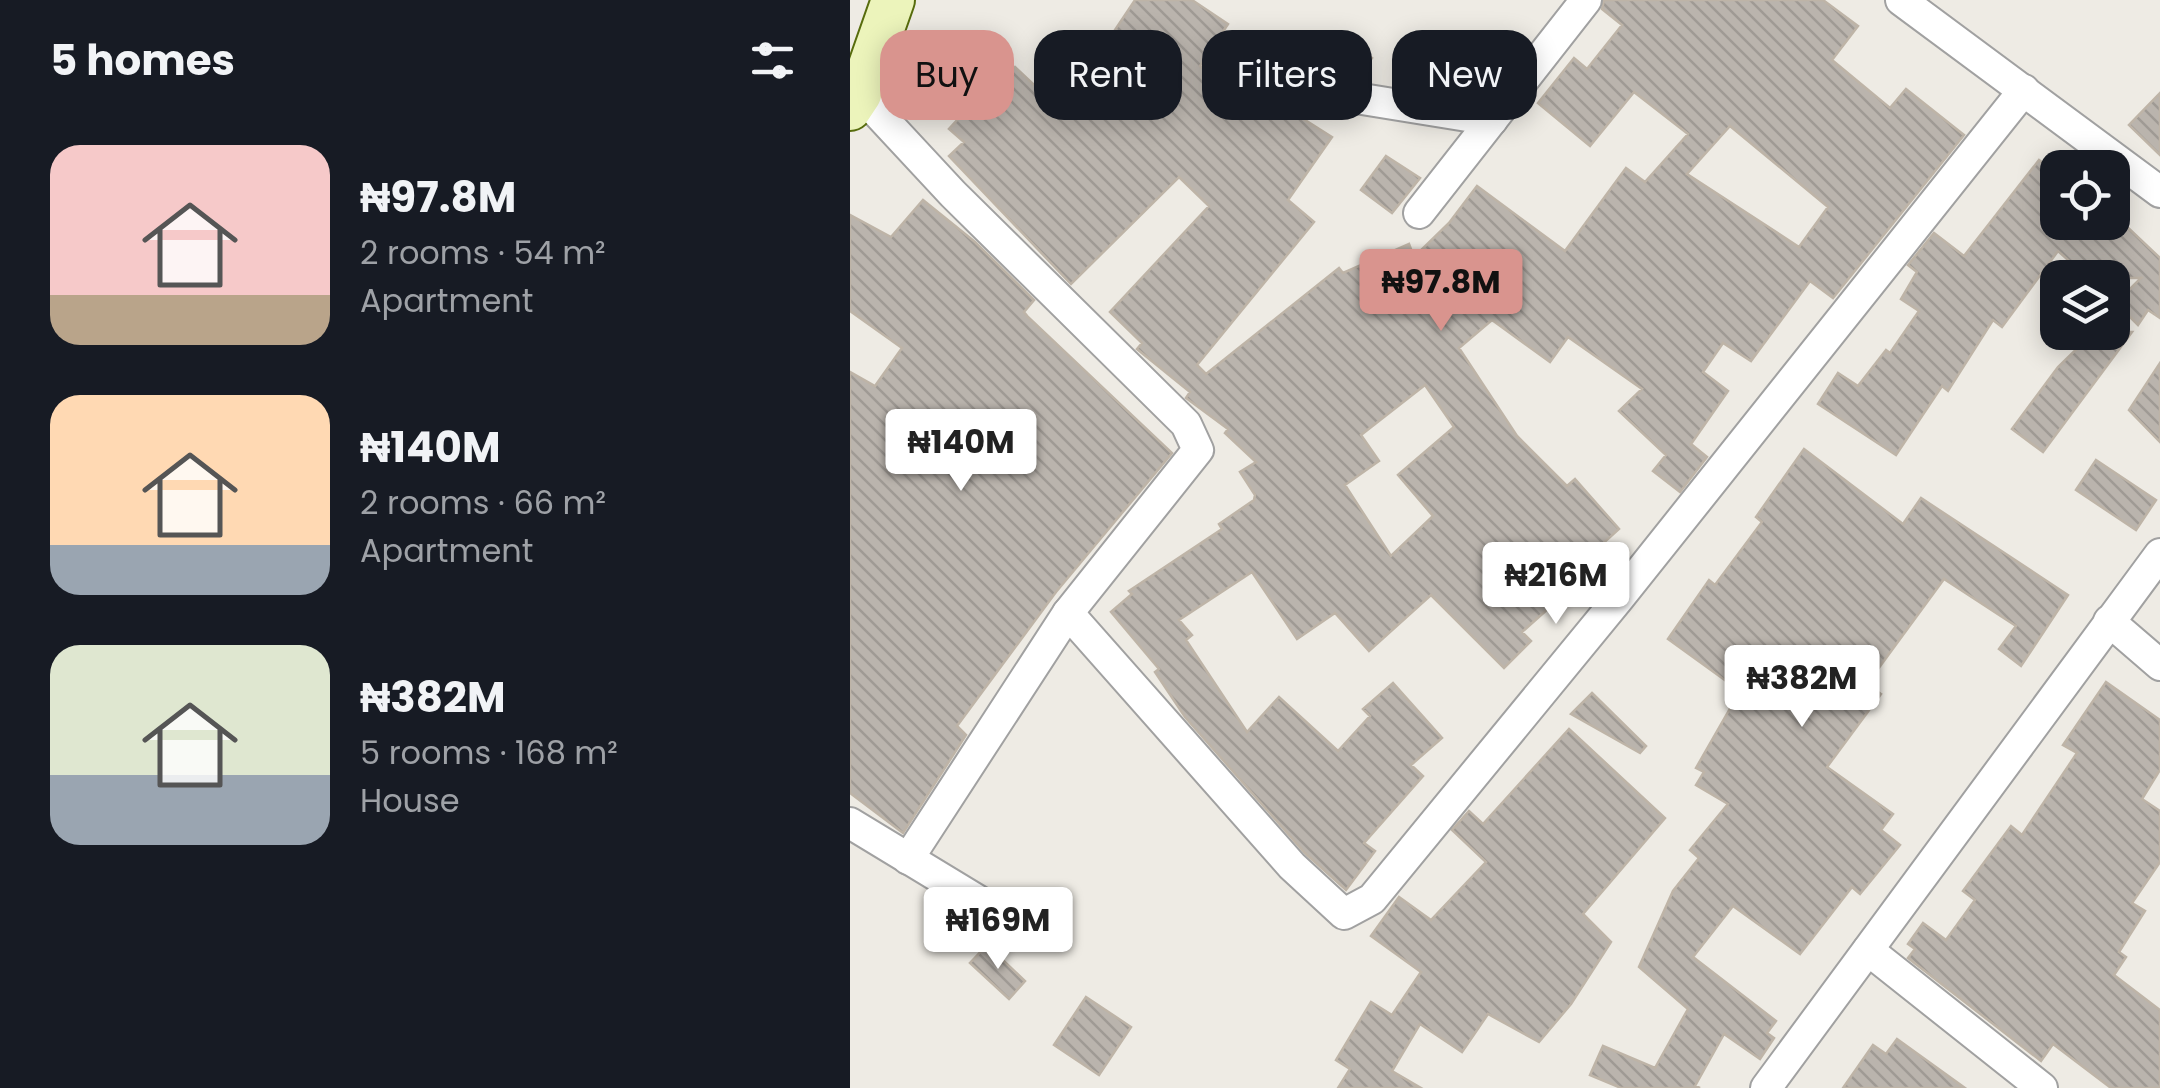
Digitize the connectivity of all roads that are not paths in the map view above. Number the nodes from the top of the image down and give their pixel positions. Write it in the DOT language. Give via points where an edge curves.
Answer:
graph roads {
  1 [pos="893,0"];
  2 [pos="1586,0"];
  3 [pos="1901,0"];
  4 [pos="1537,63"];
  5 [pos="2024,90"];
  6 [pos="855,102"];
  7 [pos="1492,120"];
  8 [pos="2160,192"];
  9 [pos="1420,213"];
  10 [pos="2160,554"];
  11 [pos="1068,613"];
  12 [pos="2109,621"];
  13 [pos="2160,664"];
  14 [pos="850,823"];
  15 [pos="908,860"];
  16 [pos="1018,925"];
  17 [pos="1868,950"];
  18 [pos="1766,1088"];
  19 [pos="2042,1088"];
  1 -- 6 [label="street"];
  2 -- 4 [label="street"];
  3 -- 5 [label="street"];
  5 -- 8 [label="street"];
  5 -- 11 [label="street" via="1409,854 1372,898 1344,914 1292,866"];
  6 -- 11 [label="street" via="1186,424 1198,450"];
  7 -- 9 [label="street"];
  10 -- 12 [label="street"];
  11 -- 15 [label="street"];
  12 -- 13 [label="street"];
  12 -- 17 [label="street"];
  14 -- 15 [label="street"];
  15 -- 16 [label="street"];
  17 -- 18 [label="street"];
  17 -- 19 [label="street"];
}
